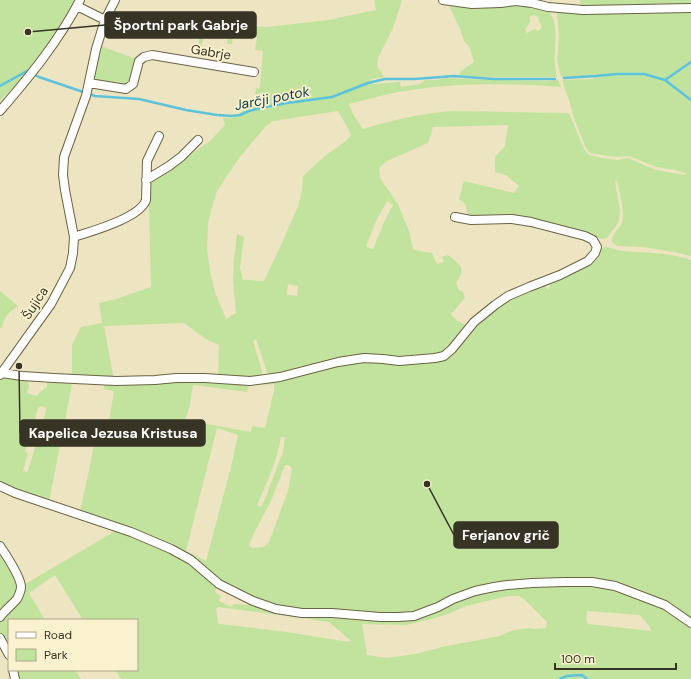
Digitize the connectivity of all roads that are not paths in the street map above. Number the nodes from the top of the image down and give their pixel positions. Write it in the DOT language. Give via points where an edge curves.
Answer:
graph roads {
  1 [pos="115,0"];
  2 [pos="443,0"];
  3 [pos="78,3"];
  4 [pos="691,8"];
  5 [pos="105,20"];
  6 [pos="254,72"];
  7 [pos="87,90"];
  8 [pos="0,111"];
  9 [pos="159,136"];
  10 [pos="198,140"];
  11 [pos="146,180"];
  12 [pos="455,217"];
  13 [pos="74,237"];
  14 [pos="1,374"];
  15 [pos="0,486"];
  16 [pos="0,546"];
  17 [pos="0,617"];
  18 [pos="691,623"];
  19 [pos="0,638"];
  20 [pos="8,653"];
  1 -- 5 [label="street, Šujica"];
  2 -- 4 [label="street" via="472,4 516,1 548,8 583,10"];
  3 -- 5 [label="street"];
  3 -- 8 [label="street" via="36,68"];
  5 -- 7 [label="street, Šujica"];
  6 -- 7 [label="street, Gabrje" via="152,55 140,61 133,84 126,89"];
  7 -- 13 [label="street, Šujica" via="64,157 63,175"];
  9 -- 11 [label="street" via="146,161"];
  10 -- 11 [label="street" via="175,162"];
  11 -- 13 [label="street" via="145,205 135,213 108,226"];
  12 -- 14 [label="street" via="531,222 585,236 592,240 596,247 595,253 588,261 560,275 508,296 474,322 444,356 435,358 399,361 364,358 280,377 250,381 176,378 116,381"];
  13 -- 14 [label="street, Šujica" via="70,268 64,281 51,304"];
  15 -- 18 [label="street" via="131,532 170,549 190,560 219,584 253,602 276,609 380,617 414,616 475,591 501,586 592,582 615,586 665,604"];
  16 -- 17 [label="street" via="21,587 16,601"];
  19 -- 20 [label="street"];
}
